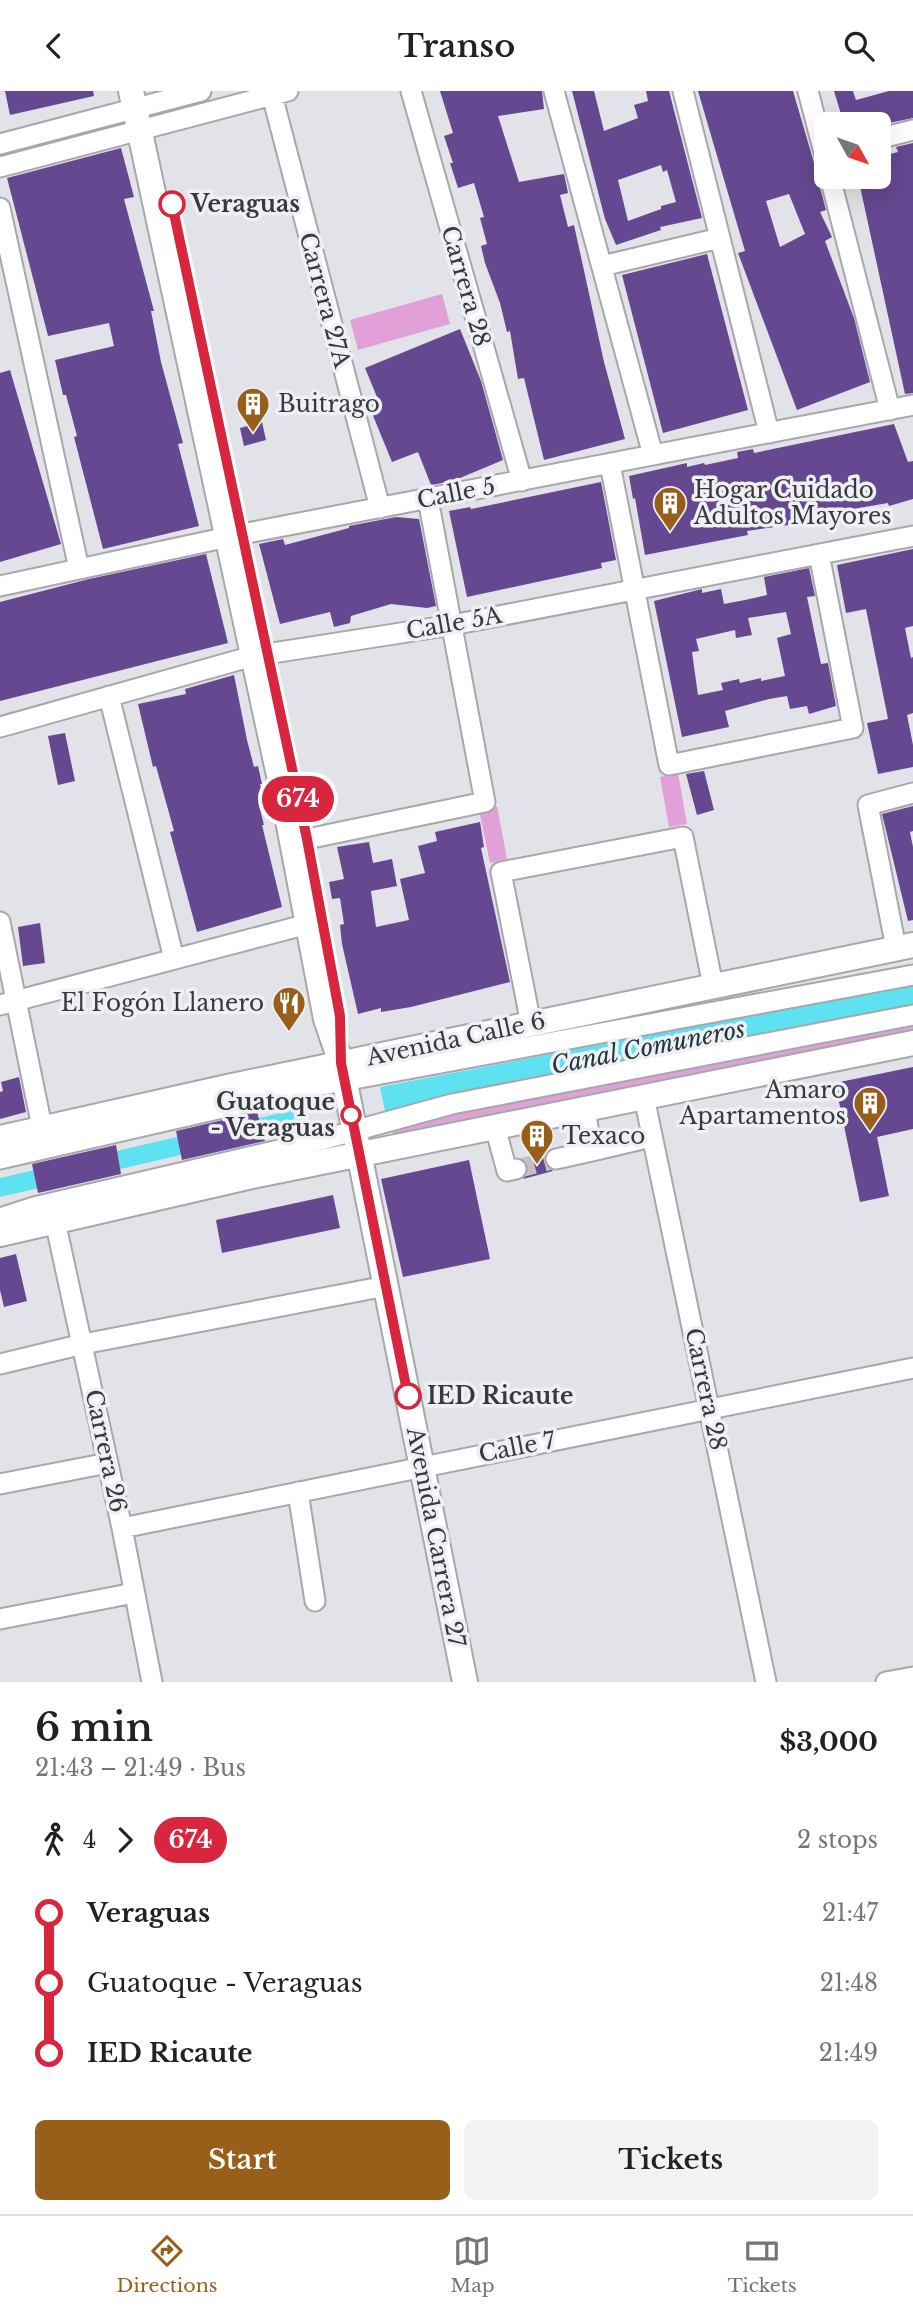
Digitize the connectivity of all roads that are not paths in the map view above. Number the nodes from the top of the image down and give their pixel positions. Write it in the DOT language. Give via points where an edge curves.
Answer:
graph roads {
  1 [pos="201,91"];
  2 [pos="411,91"];
  3 [pos="554,91"];
  4 [pos="683,91"];
  5 [pos="808,91"];
  6 [pos="277,92"];
  7 [pos="143,108"];
  8 [pos="814,113"];
  9 [pos="913,130"];
  10 [pos="891,136"];
  11 [pos="0,144"];
  12 [pos="0,167"];
  13 [pos="833,189"];
  14 [pos="0,208"];
  15 [pos="720,237"];
  16 [pos="602,266"];
  17 [pos="913,405"];
  18 [pos="890,409"];
  19 [pos="769,433"];
  20 [pos="653,455"];
  21 [pos="610,464"];
  22 [pos="522,481"];
  23 [pos="428,499"];
  24 [pos="380,508"];
  25 [pos="235,536"];
  26 [pos="913,536"];
  27 [pos="819,554"];
  28 [pos="79,569"];
  29 [pos="0,586"];
  30 [pos="635,590"];
  31 [pos="452,625"];
  32 [pos="260,655"];
  33 [pos="109,696"];
  34 [pos="0,727"];
  35 [pos="913,793"];
  36 [pos="307,839"];
  37 [pos="0,922"];
  38 [pos="308,924"];
  39 [pos="904,946"];
  40 [pos="174,960"];
  41 [pos="913,975"];
  42 [pos="713,986"];
  43 [pos="8,1002"];
  44 [pos="913,1015"];
  45 [pos="531,1024"];
  46 [pos="913,1043"];
  47 [pos="343,1072"];
  48 [pos="643,1097"];
  49 [pos="585,1109"];
  50 [pos="42,1127"];
  51 [pos="495,1127"];
  52 [pos="355,1130"];
  53 [pos="651,1137"];
  54 [pos="0,1138"];
  55 [pos="592,1151"];
  56 [pos="360,1154"];
  57 [pos="0,1159"];
  58 [pos="556,1159"];
  59 [pos="516,1169"];
  60 [pos="0,1218"];
  61 [pos="55,1221"];
  62 [pos="0,1234"];
  63 [pos="386,1286"];
  64 [pos="83,1344"];
  65 [pos="0,1364"];
  66 [pos="913,1368"];
  67 [pos="710,1408"];
  68 [pos="108,1462"];
  69 [pos="422,1467"];
  70 [pos="0,1484"];
  71 [pos="298,1492"];
  72 [pos="122,1528"];
  73 [pos="134,1593"];
  74 [pos="314,1601"];
  75 [pos="0,1619"];
  76 [pos="913,1677"];
  77 [pos="152,1682"];
  78 [pos="465,1682"];
  79 [pos="766,1682"];
  80 [pos="886,1682"];
  1 -- 7 [label="street"];
  2 -- 22 [label="street, Carrera 28"];
  3 -- 16 [label="street"];
  4 -- 15 [label="street"];
  5 -- 8 [label="street"];
  6 -- 7 [label="street"];
  6 -- 24 [label="street, Carrera 27A"];
  7 -- 11 [label="street"];
  7 -- 12 [label="street"];
  7 -- 25 [label="main road, Avenida Carrera 27"];
  9 -- 10 [label="street"];
  13 -- 18 [label="street"];
  14 -- 28 [label="street"];
  15 -- 16 [label="street"];
  15 -- 19 [label="street"];
  16 -- 20 [label="street"];
  17 -- 18 [label="street, Calle 5"];
  18 -- 19 [label="street, Calle 5"];
  19 -- 20 [label="street, Calle 5"];
  20 -- 21 [label="street, Calle 5"];
  21 -- 22 [label="street, Calle 5"];
  21 -- 30 [label="street"];
  22 -- 23 [label="street, Calle 5"];
  23 -- 24 [label="street, Calle 5"];
  23 -- 31 [label="street"];
  24 -- 25 [label="street, Calle 5"];
  25 -- 28 [label="street, Calle 5"];
  25 -- 32 [label="main road, Avenida Carrera 27"];
  26 -- 27 [label="street, Calle 5A"];
  27 -- 30 [label="street, Calle 5A"];
  27 -- 30 [label="street" via="853,728 669,765"];
  28 -- 29 [label="street, Calle 5"];
  30 -- 31 [label="street, Calle 5A"];
  31 -- 32 [label="street, Calle 5A"];
  31 -- 36 [label="street" via="485,802"];
  32 -- 33 [label="street, Calle 5A"];
  32 -- 36 [label="main road, Avenida Carrera 27"];
  32 -- 38 [label="main road, Avenida Carrera 27"];
  33 -- 34 [label="street, Calle 5A"];
  33 -- 40 [label="street"];
  35 -- 39 [label="street" via="868,805"];
  36 -- 47 [label="main road, Avenida Carrera 27" via="340,1016"];
  37 -- 43 [label="street"];
  38 -- 40 [label="street"];
  38 -- 47 [label="main road, Avenida Carrera 27" via="326,1019"];
  39 -- 42 [label="main road, Avenida Calle 6"];
  40 -- 43 [label="street"];
  41 -- 47 [label="street" via="381,1074"];
  42 -- 45 [label="main road, Avenida Calle 6"];
  42 -- 45 [label="street" via="683,837 501,872"];
  43 -- 50 [label="street"];
  44 -- 52 [label="street" via="452,1104"];
  45 -- 47 [label="main road, Avenida Calle 6"];
  46 -- 48 [label="main road"];
  47 -- 50 [label="main road, Avenida Calle 6"];
  47 -- 52 [label="main road, Avenida Carrera 27"];
  47 -- 57 [label="street"];
  48 -- 49 [label="main road"];
  48 -- 53 [label="street, Carrera 28"];
  49 -- 51 [label="main road"];
  49 -- 55 [label="street"];
  50 -- 54 [label="main road, Avenida Calle 6"];
  51 -- 56 [label="main road"];
  51 -- 59 [label="street" via="507,1171"];
  52 -- 56 [label="main road, Avenida Carrera 27"];
  52 -- 60 [label="street"];
  53 -- 55 [label="street"];
  53 -- 67 [label="street, Carrera 28"];
  55 -- 58 [label="street"];
  56 -- 61 [label="main road"];
  56 -- 63 [label="main road, Avenida Carrera 27"];
  61 -- 62 [label="main road"];
  61 -- 64 [label="street, Carrera 26"];
  63 -- 64 [label="street"];
  63 -- 69 [label="main road, Avenida Carrera 27"];
  64 -- 65 [label="street"];
  64 -- 68 [label="street, Carrera 26"];
  66 -- 67 [label="street, Calle 7"];
  67 -- 69 [label="street, Calle 7"];
  67 -- 79 [label="street, Carrera 28"];
  68 -- 70 [label="street"];
  68 -- 72 [label="street, Carrera 26"];
  69 -- 71 [label="street, Calle 7"];
  69 -- 78 [label="main road, Avenida Carrera 27"];
  71 -- 72 [label="street, Calle 7"];
  71 -- 74 [label="street"];
  72 -- 73 [label="street, Carrera 26"];
  73 -- 75 [label="street"];
  73 -- 77 [label="street, Carrera 26"];
  76 -- 80 [label="street"];
}
